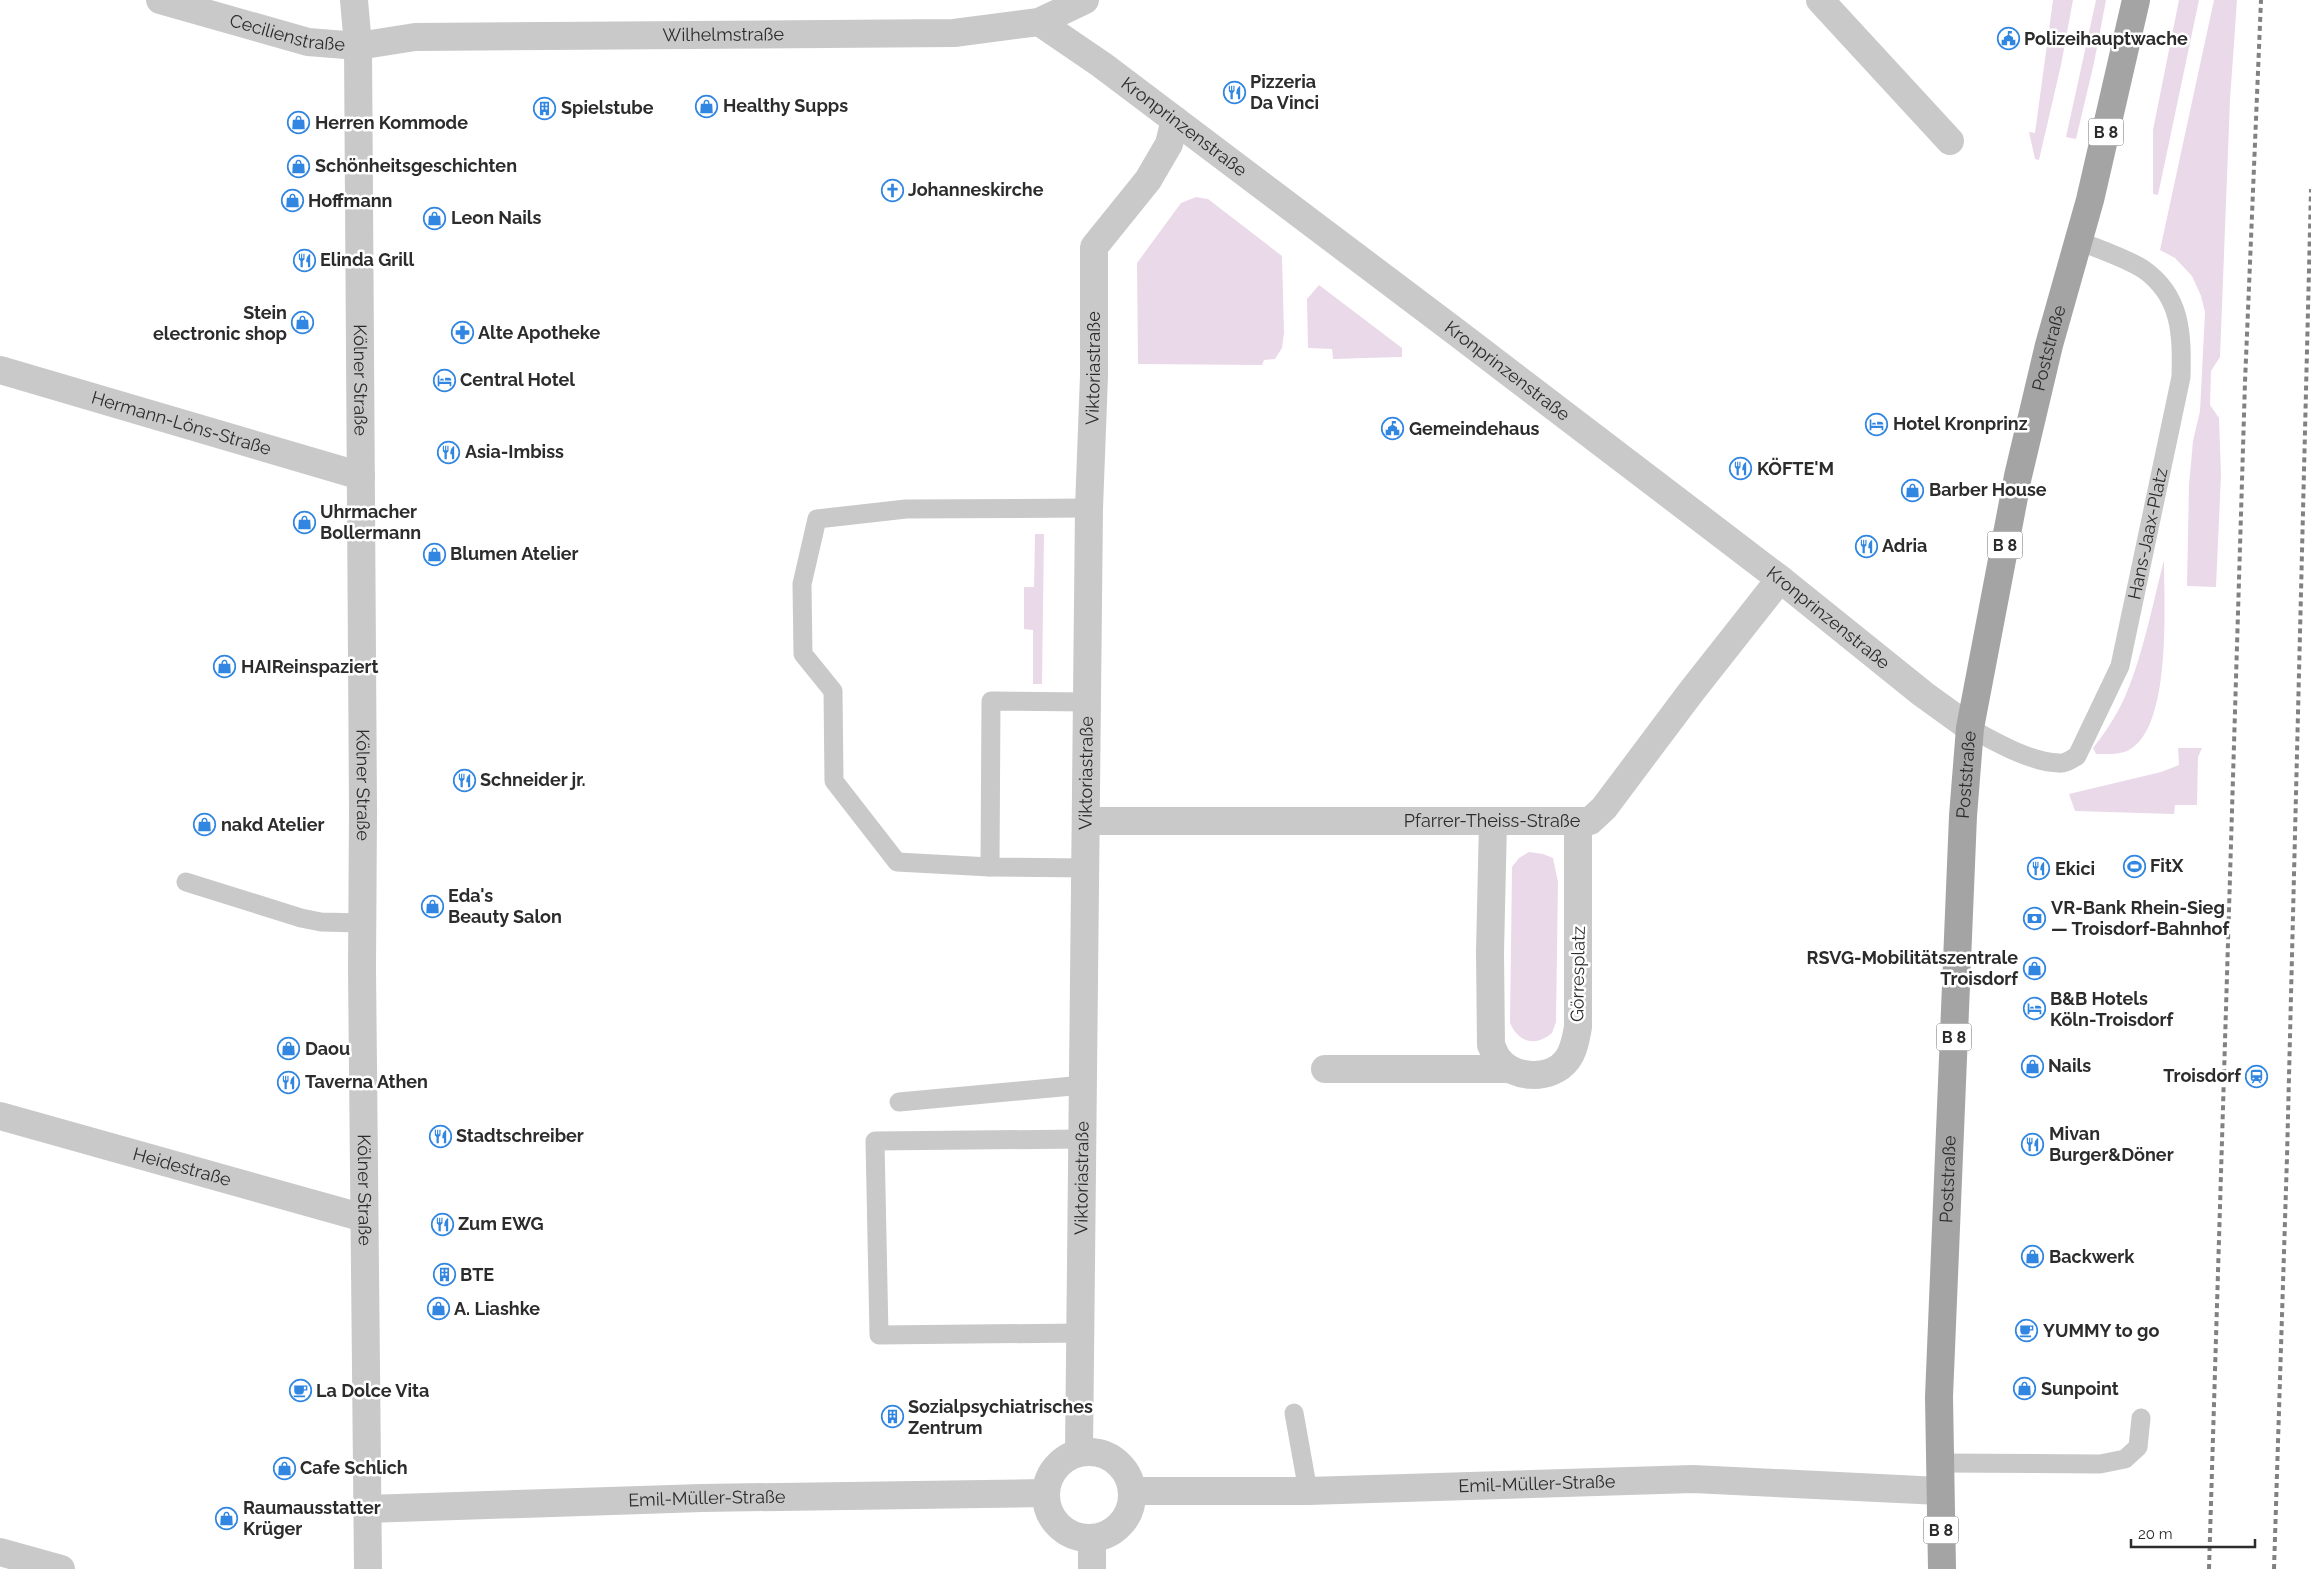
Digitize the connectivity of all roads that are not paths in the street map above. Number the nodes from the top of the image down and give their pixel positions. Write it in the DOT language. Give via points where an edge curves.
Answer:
graph roads {
  1 [pos="160,0"];
  2 [pos="354,0"];
  3 [pos="1084,0"];
  4 [pos="1820,0"];
  5 [pos="2136,0"];
  6 [pos="1039,22"];
  7 [pos="358,46"];
  8 [pos="1176,120"];
  9 [pos="1950,141"];
  10 [pos="2079,241"];
  11 [pos="0,370"];
  12 [pos="361,476"];
  13 [pos="1089,508"];
  14 [pos="1780,579"];
  15 [pos="1087,702"];
  16 [pos="1970,728"];
  17 [pos="1086,821"];
  18 [pos="1493,821"];
  19 [pos="1578,822"];
  20 [pos="990,867"];
  21 [pos="1085,868"];
  22 [pos="186,882"];
  23 [pos="362,923"];
  24 [pos="1326,1069"];
  25 [pos="1509,1069"];
  26 [pos="1083,1085"];
  27 [pos="899,1102"];
  28 [pos="0,1116"];
  29 [pos="1082,1139"];
  30 [pos="364,1218"];
  31 [pos="1080,1333"];
  32 [pos="1294,1413"];
  33 [pos="2140,1418"];
  34 [pos="1079,1452"];
  35 [pos="1940,1463"];
  36 [pos="1133,1491"];
  37 [pos="1308,1491"];
  38 [pos="1940,1491"];
  39 [pos="1046,1493"];
  40 [pos="367,1509"];
  41 [pos="1092,1538"];
  42 [pos="0,1552"];
  43 [pos="61,1569"];
  44 [pos="368,1569"];
  45 [pos="1092,1569"];
  46 [pos="1942,1569"];
  1 -- 7 [label="street, Cecilienstraße" via="308,42"];
  2 -- 7 [label="street, Kölner Straße"];
  3 -- 6 [label="street, Wilhelmstraße"];
  4 -- 9 [label="street"];
  5 -- 10 [label="main road, Poststraße / B 8"];
  6 -- 7 [label="street, Wilhelmstraße" via="954,33 415,37"];
  6 -- 8 [label="street, Kronprinzenstraße"];
  7 -- 12 [label="street, Kölner Straße"];
  8 -- 13 [label="street, Viktoriastraße" via="1169,144 1148,180 1094,247"];
  8 -- 14 [label="street, Kronprinzenstraße"];
  10 -- 16 [label="main road, Poststraße / B 8" via="2049,345 2018,476"];
  10 -- 16 [label="lane, Hans-Jaax-Platz" via="2142,269 2158,282 2176,307 2182,339 2181,377 2120,666 2077,756 2068,761 2060,764 2034,758 1996,743"];
  11 -- 12 [label="street, Hermann-Löns-Straße"];
  12 -- 23 [label="street, Kölner Straße"];
  13 -- 15 [label="street, Viktoriastraße"];
  13 -- 20 [label="lane" via="906,509 817,519 802,584 803,654 834,691 834,781 897,862"];
  14 -- 16 [label="street, Kronprinzenstraße"];
  14 -- 19 [label="street, Pfarrer-Theiss-Straße" via="1598,816"];
  15 -- 17 [label="street, Viktoriastraße"];
  15 -- 20 [label="lane" via="991,701"];
  16 -- 35 [label="main road, Poststraße / B 8" via="1963,816 1939,1397"];
  17 -- 18 [label="street, Pfarrer-Theiss-Straße"];
  17 -- 21 [label="street, Viktoriastraße"];
  18 -- 19 [label="street, Pfarrer-Theiss-Straße"];
  18 -- 25 [label="street" via="1492,1045 1497,1059"];
  19 -- 25 [label="street, Görresplatz" via="1578,1027 1574,1044 1567,1061 1555,1070 1525,1075"];
  20 -- 21 [label="lane"];
  21 -- 26 [label="street, Viktoriastraße"];
  22 -- 23 [label="lane" via="301,918"];
  23 -- 30 [label="street, Kölner Straße"];
  24 -- 25 [label="street, Görresplatz"];
  26 -- 27 [label="lane"];
  26 -- 29 [label="street, Viktoriastraße"];
  28 -- 30 [label="street, Heidestraße"];
  29 -- 31 [label="street, Viktoriastraße"];
  29 -- 31 [label="lane" via="875,1141 879,1334"];
  30 -- 40 [label="street, Kölner Straße"];
  31 -- 34 [label="street, Viktoriastraße"];
  32 -- 37 [label="lane"];
  33 -- 35 [label="lane" via="2138,1447 2125,1459 2100,1464"];
  34 -- 36 [label="street" via="1094,1451 1121,1464"];
  34 -- 39 [label="street" via="1053,1471"];
  35 -- 38 [label="main road, Poststraße / B 8"];
  36 -- 37 [label="street, Emil-Müller-Straße"];
  36 -- 41 [label="street" via="1130,1508 1122,1523 1103,1536"];
  37 -- 38 [label="street, Emil-Müller-Straße" via="1693,1480"];
  38 -- 46 [label="main road, Poststraße / B 8"];
  39 -- 40 [label="street, Emil-Müller-Straße" via="702,1498"];
  39 -- 41 [label="street" via="1047,1505 1059,1526 1080,1537"];
  40 -- 44 [label="street, Kölner Straße"];
  41 -- 45 [label="street"];
  42 -- 43 [label="street"];
}
